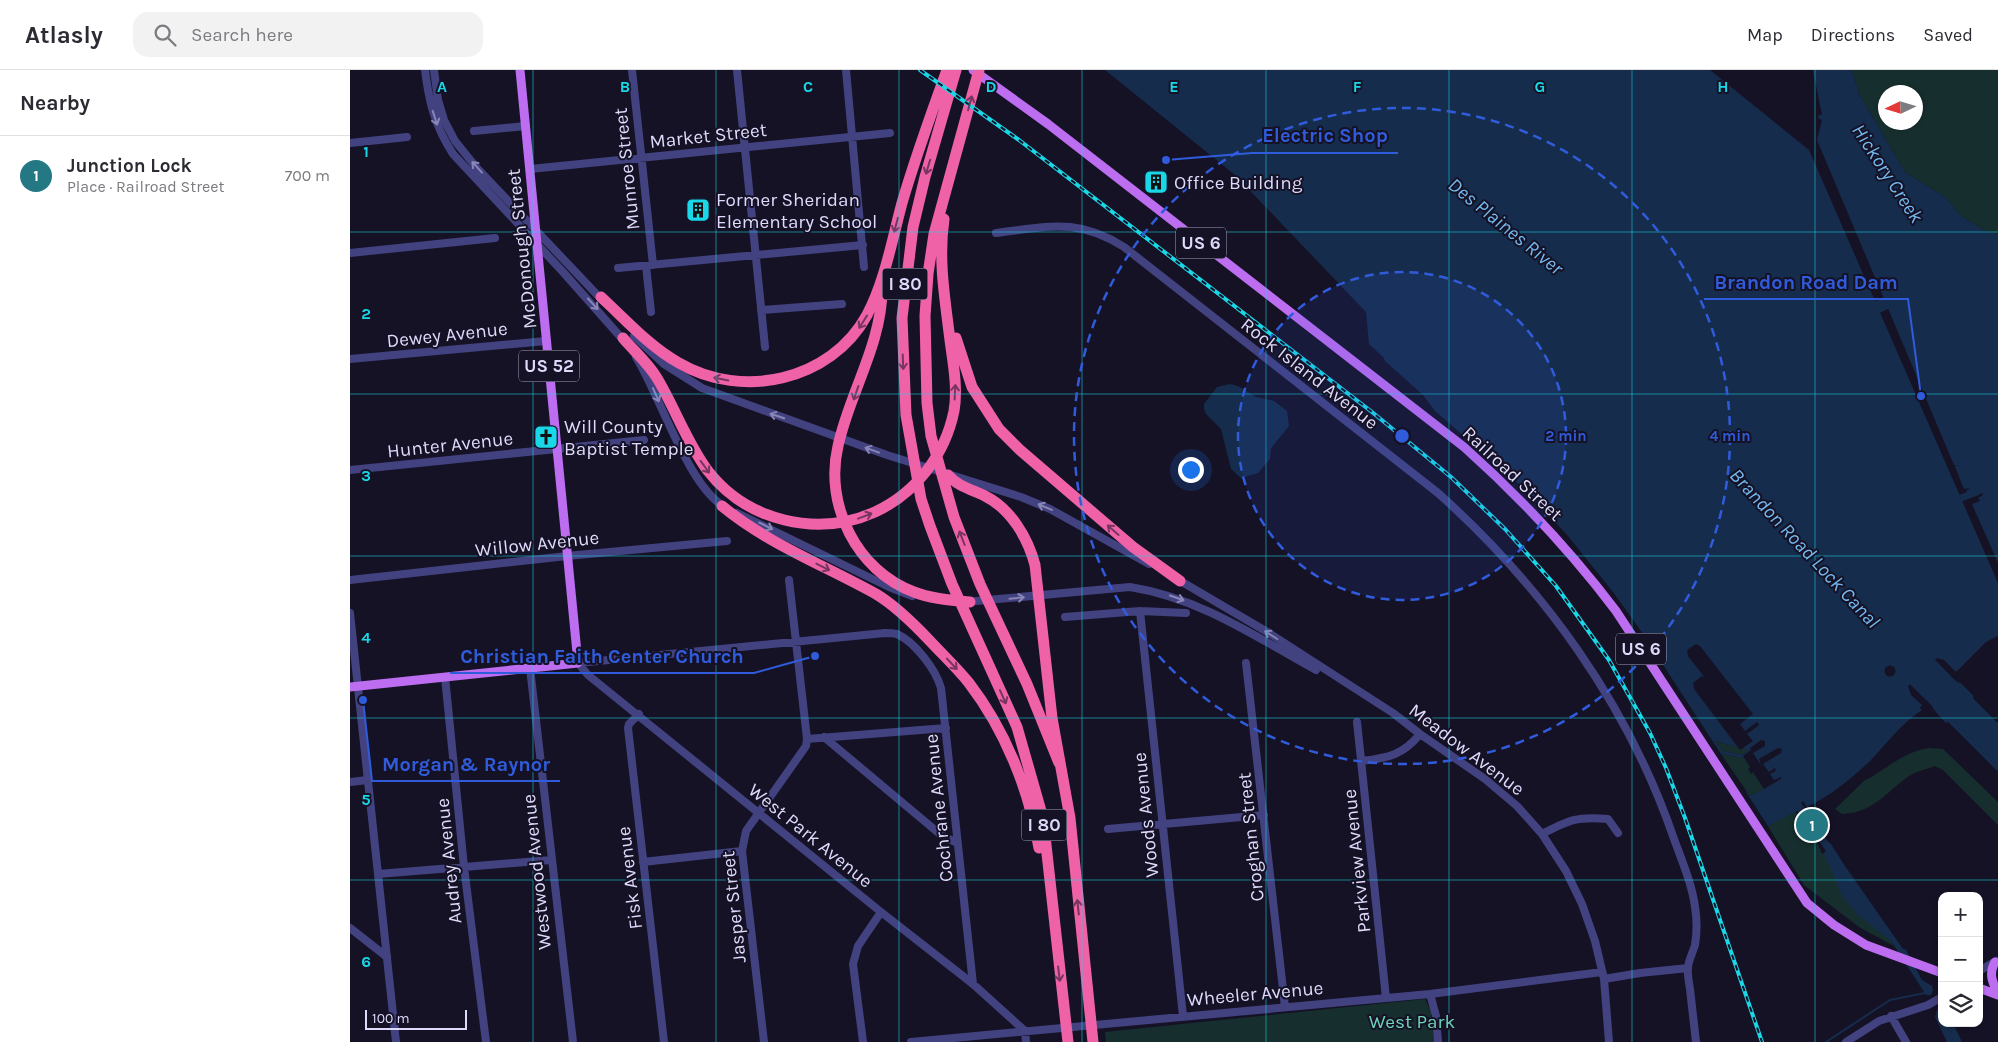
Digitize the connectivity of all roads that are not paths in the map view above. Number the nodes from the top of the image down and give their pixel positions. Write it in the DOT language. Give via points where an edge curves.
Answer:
graph roads {
  1 [pos="424,70"];
  2 [pos="434,70"];
  3 [pos="520,70"];
  4 [pos="632,70"];
  5 [pos="737,70"];
  6 [pos="846,70"];
  7 [pos="946,70"];
  8 [pos="956,70"];
  9 [pos="973,70"];
  10 [pos="979,70"];
  11 [pos="526,126"];
  12 [pos="474,131"];
  13 [pos="890,133"];
  14 [pos="407,137"];
  15 [pos="852,137"];
  16 [pos="350,143"];
  17 [pos="745,148"];
  18 [pos="642,158"];
  19 [pos="530,168"];
  20 [pos="949,180"];
  21 [pos="996,233"];
  22 [pos="495,238"];
  23 [pos="863,245"];
  24 [pos="350,253"];
  25 [pos="756,255"];
  26 [pos="649,265"];
  27 [pos="864,267"];
  28 [pos="618,268"];
  29 [pos="882,278"];
  30 [pos="943,285"];
  31 [pos="601,297"];
  32 [pos="842,304"];
  33 [pos="761,310"];
  34 [pos="651,312"];
  35 [pos="623,338"];
  36 [pos="546,341"];
  37 [pos="764,347"];
  38 [pos="350,359"];
  39 [pos="644,440"];
  40 [pos="557,449"];
  41 [pos="350,470"];
  42 [pos="948,475"];
  43 [pos="722,506"];
  44 [pos="728,541"];
  45 [pos="568,556"];
  46 [pos="350,580"];
  47 [pos="789,580"];
  48 [pos="1180,581"];
  49 [pos="970,602"];
  50 [pos="1140,611"];
  51 [pos="350,613"];
  52 [pos="1186,613"];
  53 [pos="1065,617"];
  54 [pos="795,642"];
  55 [pos="1246,662"];
  56 [pos="578,663"];
  57 [pos="530,668"];
  58 [pos="445,677"];
  59 [pos="354,686"];
  60 [pos="1356,690"];
  61 [pos="638,714"];
  62 [pos="1358,722"];
  63 [pos="946,728"];
  64 [pos="1420,734"];
  65 [pos="824,737"];
  66 [pos="807,739"];
  67 [pos="1362,761"];
  68 [pos="1059,763"];
  69 [pos="368,780"];
  70 [pos="350,782"];
  71 [pos="759,813"];
  72 [pos="1264,815"];
  73 [pos="1162,824"];
  74 [pos="1108,830"];
  75 [pos="1618,833"];
  76 [pos="1542,834"];
  77 [pos="957,843"];
  78 [pos="742,851"];
  79 [pos="551,860"];
  80 [pos="643,862"];
  81 [pos="464,868"];
  82 [pos="378,874"];
  83 [pos="881,912"];
  84 [pos="350,928"];
  85 [pos="1055,943"];
  86 [pos="387,956"];
  87 [pos="1996,961"];
  88 [pos="1688,968"];
  89 [pos="1983,969"];
  90 [pos="1938,972"];
  91 [pos="1603,975"];
  92 [pos="973,984"];
  93 [pos="1983,989"];
  94 [pos="1430,994"];
  95 [pos="1998,995"];
  96 [pos="1386,998"];
  97 [pos="1938,999"];
  98 [pos="1285,1007"];
  99 [pos="1183,1016"];
  100 [pos="1891,1016"];
  101 [pos="1025,1031"];
  102 [pos="396,1042"];
  103 [pos="486,1042"];
  104 [pos="573,1042"];
  105 [pos="664,1042"];
  106 [pos="764,1042"];
  107 [pos="863,1042"];
  108 [pos="911,1042"];
  109 [pos="1026,1042"];
  110 [pos="1068,1042"];
  111 [pos="1093,1042"];
  112 [pos="1438,1042"];
  113 [pos="1609,1042"];
  114 [pos="1696,1042"];
  115 [pos="1846,1042"];
  116 [pos="1906,1042"];
  1 -- 35 [label="street, one-way" via="440,132 453,154"];
  31 -- 2 [label="street, one-way" via="455,141 438,100"];
  3 -- 11 [label="main road, McDonough Street / US 52"];
  4 -- 18 [label="street, Munroe Street"];
  5 -- 17 [label="street"];
  6 -- 15 [label="street"];
  7 -- 29 [label="highway, one-way" via="911,174"];
  8 -- 85 [label="highway, I 80, one-way" via="925,177 905,282 902,318 906,415 921,499 952,584 1017,727 1043,818"];
  9 -- 90 [label="main road, Railroad Street / US 6" via="1193,236 1464,447 1494,474 1551,531 1616,611 1807,902 1866,945"];
  20 -- 10 [label="highway, I 80, one-way"];
  11 -- 12 [label="street"];
  11 -- 19 [label="main road, McDonough Street / US 52"];
  13 -- 15 [label="street, Market Street"];
  14 -- 16 [label="street"];
  15 -- 17 [label="street, Market Street"];
  15 -- 23 [label="street"];
  17 -- 18 [label="street, Market Street"];
  17 -- 25 [label="street"];
  18 -- 19 [label="street, Market Street"];
  18 -- 26 [label="street, Munroe Street"];
  19 -- 36 [label="main road, McDonough Street / US 52"];
  20 -- 30 [label="highway" via="941,252"];
  68 -- 20 [label="highway, I 80, one-way" via="1027,684 980,584 954,516 931,436 925,316 934,234"];
  21 -- 88 [label="street, Rock Island Avenue" via="1056,226 1080,227 1106,236 1124,247 1476,527 1525,580 1570,638 1643,759 1662,801 1695,907 1697,927"];
  22 -- 24 [label="street"];
  23 -- 25 [label="street"];
  23 -- 27 [label="street"];
  25 -- 26 [label="street"];
  25 -- 33 [label="street"];
  26 -- 28 [label="street"];
  26 -- 34 [label="street, Munroe Street"];
  29 -- 31 [label="highway, one-way" via="855,334 826,360 800,374 742,383 718,379 678,363"];
  29 -- 49 [label="highway, one-way" via="879,316 838,445 834,473 839,506 852,539 874,567 914,592"];
  35 -- 30 [label="highway, one-way" via="657,377 700,460 734,498 789,522 837,523 866,516 892,502 930,468 945,440 954,411 956,386"];
  48 -- 30 [label="highway, one-way" via="1133,547 999,429 972,387"];
  42 -- 31 [label="street, one-way" via="722,396 684,378 632,334"];
  32 -- 33 [label="street"];
  33 -- 37 [label="street"];
  35 -- 43 [label="street, one-way" via="651,382 689,466"];
  36 -- 38 [label="street, Dewey Avenue"];
  36 -- 40 [label="main road, McDonough Street / US 52"];
  39 -- 40 [label="street, Hunter Avenue"];
  40 -- 41 [label="street, Hunter Avenue"];
  40 -- 45 [label="main road, McDonough Street / US 52"];
  48 -- 42 [label="street, one-way" via="1050,509"];
  42 -- 68 [label="highway" via="953,482 988,498 1007,513 1027,541 1037,577"];
  43 -- 49 [label="street, one-way" via="911,596"];
  43 -- 85 [label="highway, one-way" via="763,536 878,596 911,621 968,681 1007,746 1024,790 1037,836"];
  44 -- 45 [label="street, Willow Avenue"];
  45 -- 46 [label="street, Willow Avenue"];
  45 -- 56 [label="main road, McDonough Street / US 52"];
  47 -- 54 [label="street"];
  60 -- 48 [label="street, one-way" via="1269,633"];
  49 -- 60 [label="street, one-way" via="1130,587 1156,591 1225,618"];
  50 -- 52 [label="street"];
  50 -- 53 [label="street"];
  50 -- 73 [label="street, Woods Avenue"];
  51 -- 59 [label="street"];
  54 -- 56 [label="street"];
  54 -- 63 [label="street, Cochrane Avenue" via="896,634 930,664 938,676"];
  54 -- 66 [label="street"];
  55 -- 72 [label="street, Croghan Street"];
  56 -- 57 [label="main road"];
  56 -- 61 [label="street, West Park Avenue" via="588,675"];
  57 -- 58 [label="main road"];
  57 -- 79 [label="street, Westwood Avenue"];
  58 -- 59 [label="main road"];
  58 -- 81 [label="street, Audrey Avenue"];
  59 -- 69 [label="street"];
  60 -- 64 [label="street, Meadow Avenue"];
  61 -- 71 [label="street, West Park Avenue"];
  61 -- 80 [label="street, Fisk Avenue" via="628,728"];
  62 -- 67 [label="street, Parkview Avenue"];
  63 -- 65 [label="street"];
  63 -- 77 [label="street, Cochrane Avenue"];
  64 -- 67 [label="street" via="1402,752 1385,759"];
  64 -- 76 [label="street, Meadow Avenue" via="1485,779"];
  65 -- 66 [label="street"];
  65 -- 77 [label="street" via="941,835"];
  66 -- 71 [label="street, Jasper Street" via="806,746"];
  67 -- 96 [label="street, Parkview Avenue"];
  111 -- 68 [label="highway, I 80, one-way" via="1070,818"];
  69 -- 70 [label="street"];
  69 -- 82 [label="street"];
  71 -- 78 [label="street, Jasper Street" via="746,830"];
  71 -- 83 [label="street, West Park Avenue"];
  72 -- 73 [label="street"];
  72 -- 98 [label="street, Croghan Street"];
  73 -- 74 [label="street"];
  73 -- 99 [label="street, Woods Avenue"];
  75 -- 76 [label="street" via="1608,819 1585,816"];
  76 -- 91 [label="street, Meadow Avenue" via="1582,904"];
  77 -- 92 [label="street, Cochrane Avenue"];
  78 -- 80 [label="street"];
  78 -- 106 [label="street, Jasper Street"];
  79 -- 81 [label="street"];
  79 -- 104 [label="street, Westwood Avenue"];
  80 -- 105 [label="street, Fisk Avenue"];
  81 -- 82 [label="street"];
  81 -- 103 [label="street, Audrey Avenue"];
  82 -- 86 [label="street"];
  83 -- 92 [label="street, West Park Avenue"];
  83 -- 107 [label="street" via="858,946 853,964"];
  84 -- 86 [label="street"];
  85 -- 110 [label="highway, I 80, one-way"];
  86 -- 102 [label="street"];
  87 -- 89 [label="street"];
  87 -- 95 [label="main road" via="1991,980"];
  88 -- 91 [label="street, Wheeler Avenue"];
  88 -- 114 [label="street, Rock Island Avenue"];
  91 -- 94 [label="street, Wheeler Avenue"];
  91 -- 113 [label="street, Meadow Avenue"];
  92 -- 101 [label="street, West Park Avenue"];
  93 -- 95 [label="main road"];
  94 -- 96 [label="street, Wheeler Avenue"];
  94 -- 112 [label="street"];
  96 -- 98 [label="street, Wheeler Avenue"];
  97 -- 100 [label="street"];
  98 -- 99 [label="street, Wheeler Avenue"];
  99 -- 101 [label="street, Wheeler Avenue"];
  100 -- 115 [label="street"];
  100 -- 116 [label="street"];
  101 -- 108 [label="street, Wheeler Avenue"];
  101 -- 109 [label="street"];
}
